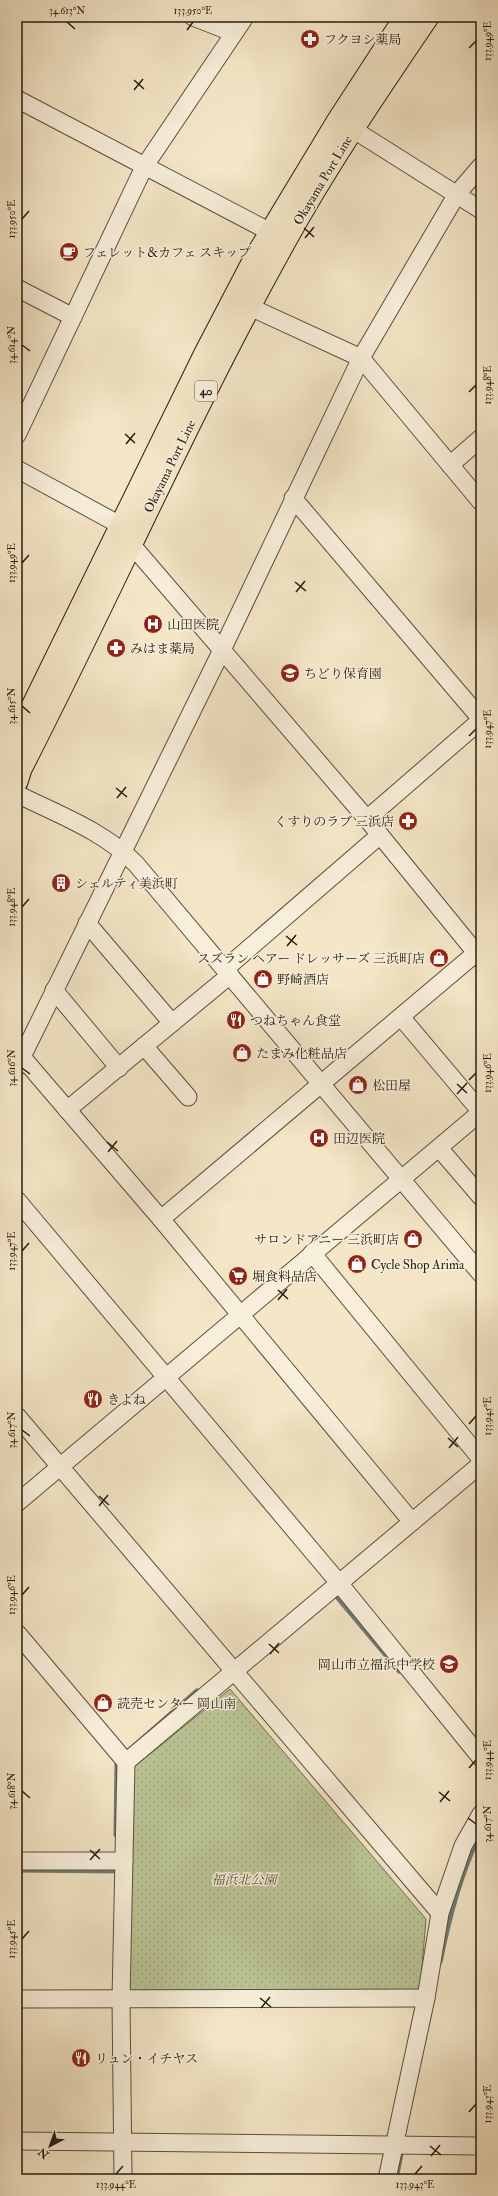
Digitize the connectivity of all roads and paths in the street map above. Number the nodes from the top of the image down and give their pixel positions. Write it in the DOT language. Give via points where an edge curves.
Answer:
graph roads {
  1 [pos="193,17"];
  2 [pos="245,17"];
  3 [pos="405,17"];
  4 [pos="428,17"];
  5 [pos="234,33"];
  6 [pos="17,99"];
  7 [pos="345,124"];
  8 [pos="144,166"];
  9 [pos="481,166"];
  10 [pos="458,194"];
  11 [pos="481,210"];
  12 [pos="278,236"];
  13 [pos="17,288"];
  14 [pos="241,303"];
  15 [pos="73,317"];
  16 [pos="361,358"];
  17 [pos="17,435"];
  18 [pos="481,438"];
  19 [pos="450,465"];
  20 [pos="17,469"];
  21 [pos="293,498"];
  22 [pos="481,502"];
  23 [pos="126,535"];
  24 [pos="222,650"];
  25 [pos="481,720"];
  26 [pos="17,737"];
  27 [pos="18,772"];
  28 [pos="17,794"];
  29 [pos="367,819"];
  30 [pos="380,835"];
  31 [pos="122,850"];
  32 [pos="87,923"];
  33 [pos="478,956"];
  34 [pos="228,972"];
  35 [pos="54,990"];
  36 [pos="402,1016"];
  37 [pos="172,1023"];
  38 [pos="144,1046"];
  39 [pos="19,1062"];
  40 [pos="119,1068"];
  41 [pos="322,1084"];
  42 [pos="188,1097"];
  43 [pos="67,1110"];
  44 [pos="481,1112"];
  45 [pos="439,1148"];
  46 [pos="401,1179"];
  47 [pos="481,1197"];
  48 [pos="17,1200"];
  49 [pos="160,1219"];
  50 [pos="312,1254"];
  51 [pos="481,1274"];
  52 [pos="239,1315"];
  53 [pos="166,1377"];
  54 [pos="17,1416"];
  55 [pos="481,1459"];
  56 [pos="481,1464"];
  57 [pos="60,1466"];
  58 [pos="17,1503"];
  59 [pos="412,1522"];
  60 [pos="334,1587"];
  61 [pos="17,1633"];
  62 [pos="230,1667"];
  63 [pos="122,1758"];
  64 [pos="481,1758"];
  65 [pos="481,1814"];
  66 [pos="17,1861"];
  67 [pos="118,1861"];
  68 [pos="440,1913"];
  69 [pos="426,1998"];
  70 [pos="17,1999"];
  71 [pos="118,2000"];
  72 [pos="17,2141"];
  73 [pos="123,2142"];
  74 [pos="400,2145"];
  75 [pos="481,2146"];
  76 [pos="123,2179"];
  77 [pos="387,2179"];
  1 -- 5 [label="street"];
  2 -- 5 [label="street"];
  3 -- 7 [label="main road, Okayama Port Line / 40"];
  4 -- 7 [label="main road, Okayama Port Line / 40"];
  5 -- 8 [label="street"];
  6 -- 8 [label="street"];
  7 -- 10 [label="street"];
  7 -- 12 [label="main road, Okayama Port Line / 40"];
  8 -- 12 [label="street"];
  8 -- 15 [label="street"];
  9 -- 10 [label="street"];
  10 -- 11 [label="street"];
  10 -- 16 [label="street"];
  12 -- 14 [label="main road, Okayama Port Line / 40"];
  13 -- 15 [label="street"];
  14 -- 16 [label="street"];
  14 -- 23 [label="main road, Okayama Port Line / 40" via="199,405"];
  15 -- 17 [label="street"];
  16 -- 19 [label="street"];
  16 -- 21 [label="street"];
  18 -- 19 [label="street"];
  19 -- 22 [label="street"];
  20 -- 23 [label="street"];
  21 -- 24 [label="street"];
  21 -- 25 [label="street"];
  23 -- 24 [label="street"];
  23 -- 26 [label="main road, Okayama Port Line / 40"];
  23 -- 27 [label="main road, Okayama Port Line / 40"];
  24 -- 29 [label="street"];
  24 -- 31 [label="street"];
  25 -- 29 [label="street"];
  28 -- 31 [label="street" via="102,837"];
  29 -- 30 [label="street"];
  30 -- 33 [label="street"];
  30 -- 34 [label="street"];
  31 -- 32 [label="street"];
  31 -- 34 [label="street"];
  32 -- 35 [label="street"];
  32 -- 37 [label="street"];
  33 -- 36 [label="street"];
  34 -- 37 [label="street"];
  34 -- 41 [label="street"];
  35 -- 39 [label="street"];
  35 -- 40 [label="street"];
  36 -- 41 [label="street"];
  36 -- 44 [label="street"];
  37 -- 38 [label="street"];
  38 -- 40 [label="street"];
  38 -- 42 [label="street"];
  39 -- 43 [label="street"];
  40 -- 43 [label="street"];
  41 -- 46 [label="street"];
  41 -- 49 [label="street"];
  43 -- 49 [label="street"];
  44 -- 45 [label="street"];
  45 -- 46 [label="street"];
  45 -- 47 [label="street"];
  46 -- 50 [label="street"];
  46 -- 51 [label="street"];
  48 -- 53 [label="street"];
  49 -- 52 [label="street"];
  50 -- 52 [label="street"];
  50 -- 55 [label="street"];
  52 -- 53 [label="street"];
  52 -- 59 [label="street"];
  53 -- 57 [label="street"];
  53 -- 60 [label="street"];
  54 -- 57 [label="street"];
  56 -- 59 [label="street"];
  57 -- 58 [label="street"];
  57 -- 62 [label="street"];
  59 -- 60 [label="street"];
  60 -- 62 [label="street"];
  60 -- 64 [label="street"];
  61 -- 63 [label="street"];
  62 -- 63 [label="street"];
  62 -- 68 [label="street"];
  63 -- 67 [label="street"];
  65 -- 68 [label="street" via="462,1846"];
  66 -- 67 [label="street"];
  67 -- 71 [label="street"];
  68 -- 69 [label="street"];
  69 -- 71 [label="street"];
  69 -- 74 [label="street"];
  70 -- 71 [label="street"];
  71 -- 73 [label="street"];
  72 -- 73 [label="street"];
  73 -- 74 [label="street"];
  73 -- 76 [label="street"];
  74 -- 75 [label="street"];
  74 -- 77 [label="street"];
}
